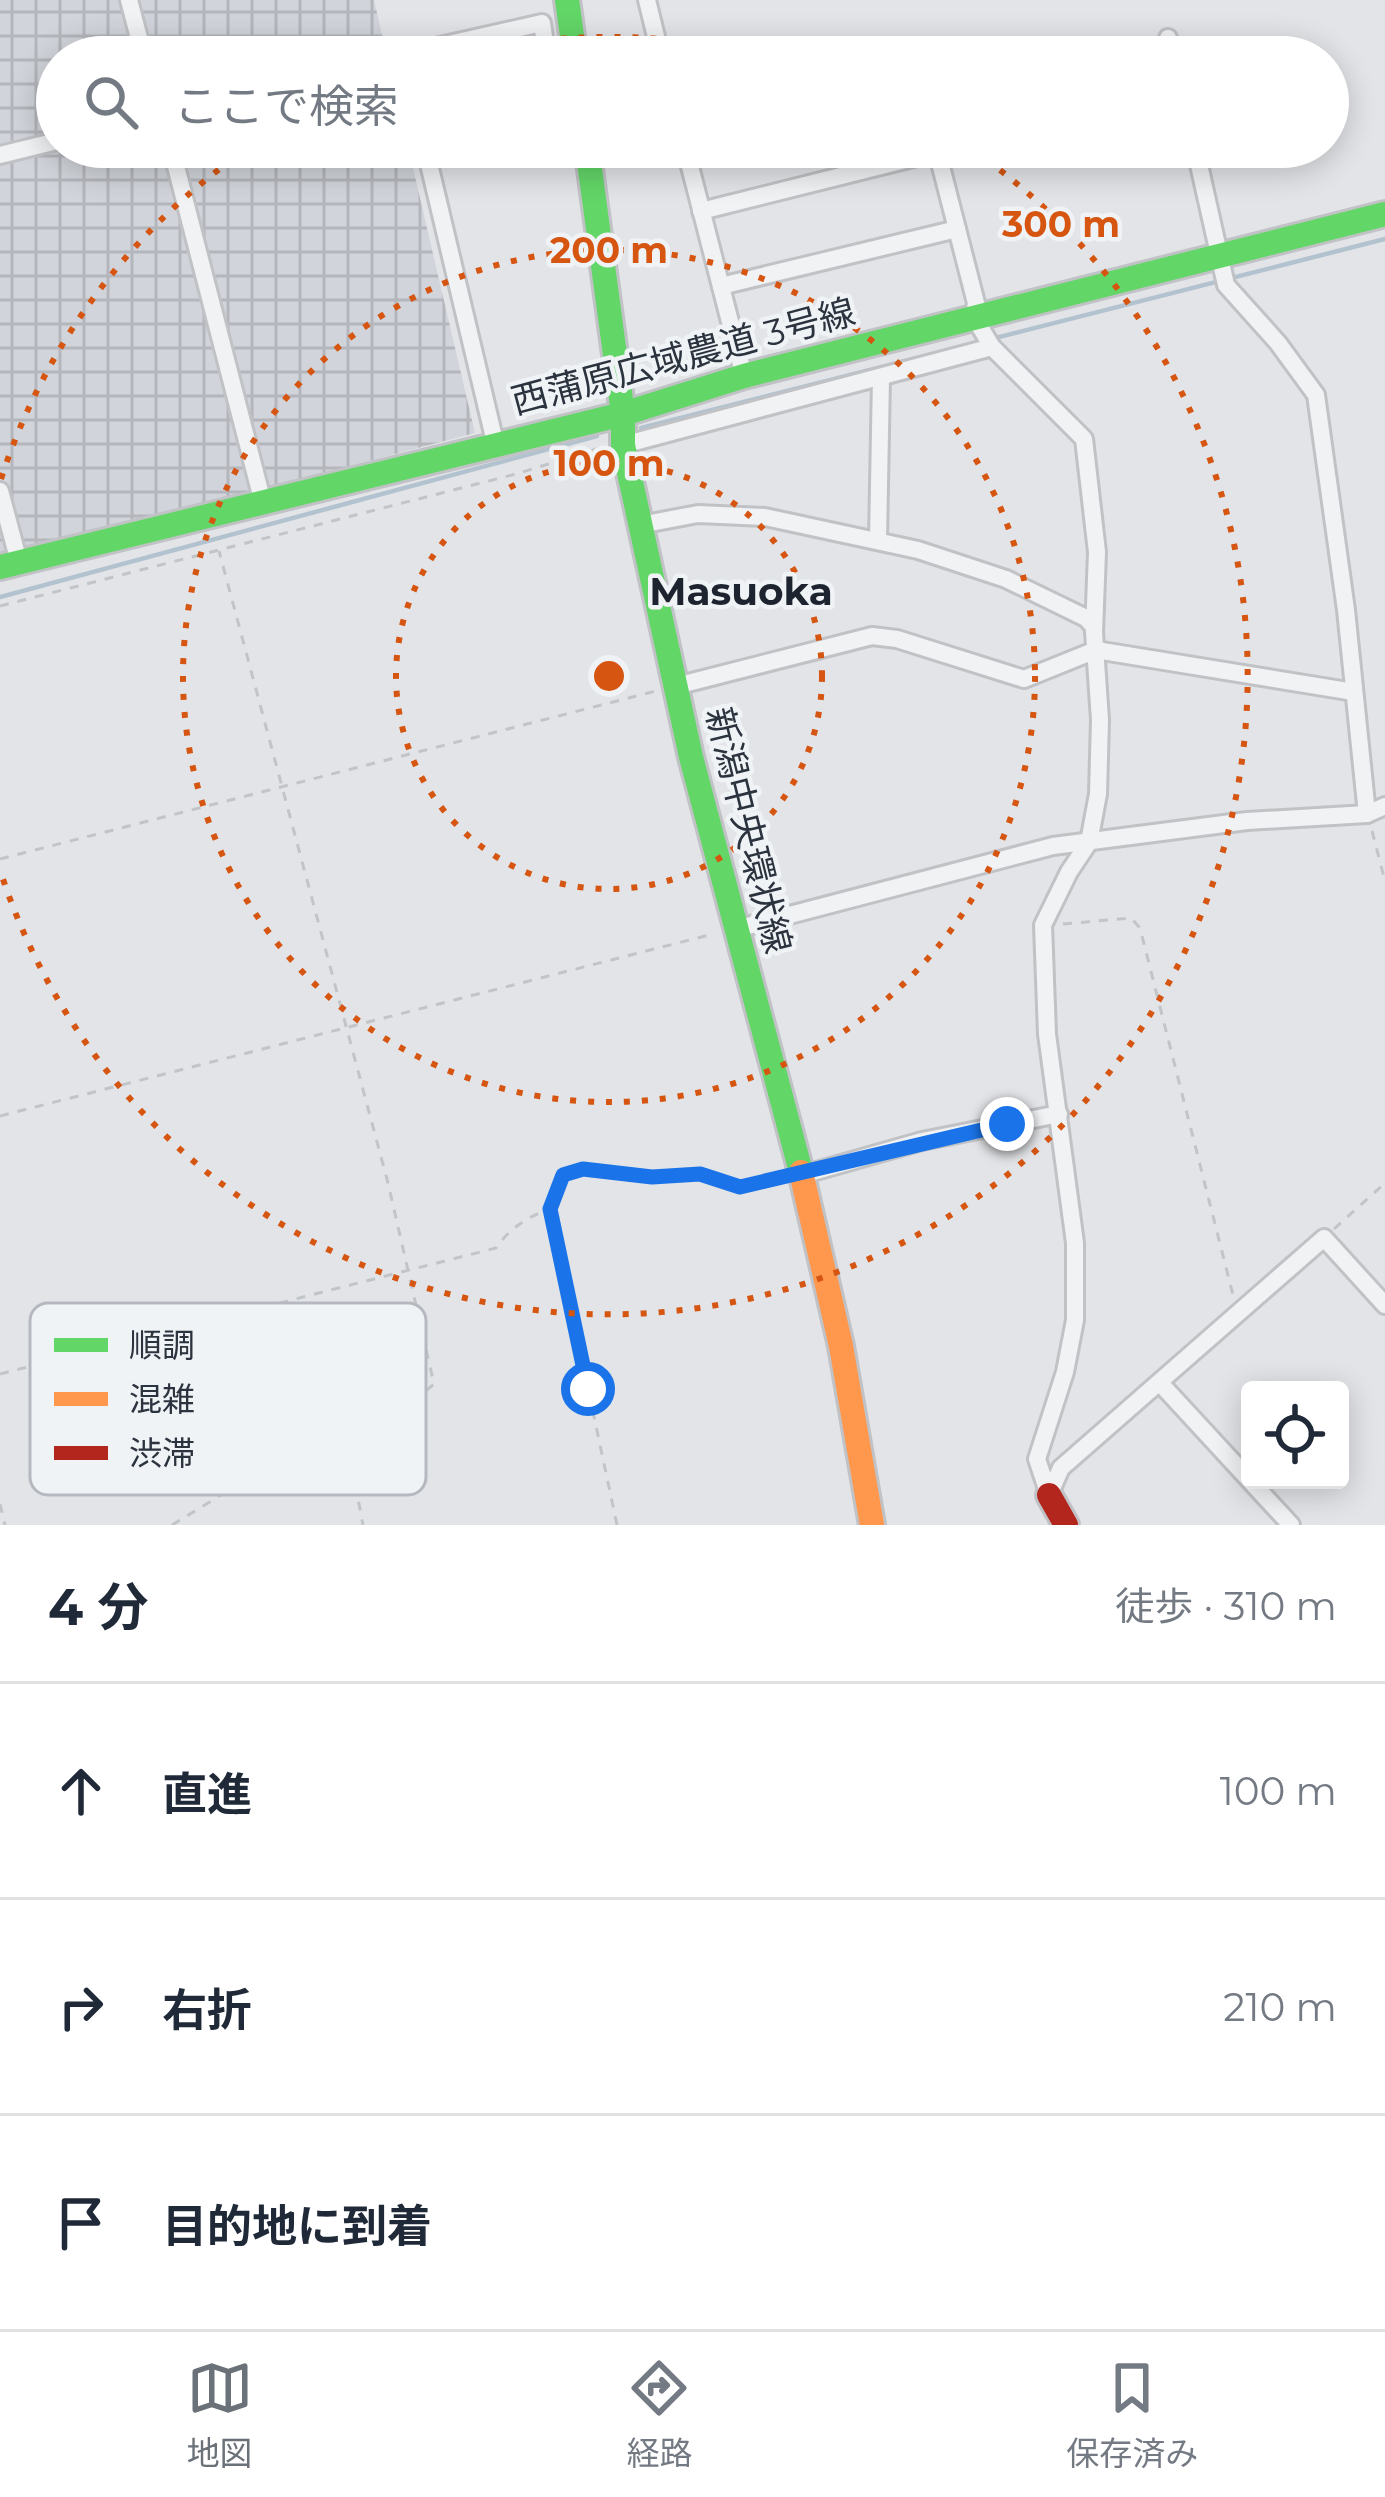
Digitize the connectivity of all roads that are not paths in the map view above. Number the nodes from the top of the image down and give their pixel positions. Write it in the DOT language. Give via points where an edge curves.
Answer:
graph roads {
  1 [pos="129,0"];
  2 [pos="567,0"];
  3 [pos="646,0"];
  4 [pos="139,36"];
  5 [pos="485,36"];
  6 [pos="544,36"];
  7 [pos="572,36"];
  8 [pos="656,36"];
  9 [pos="36,146"];
  10 [pos="0,155"];
  11 [pos="176,168"];
  12 [pos="430,168"];
  13 [pos="590,168"];
  14 [pos="690,168"];
  15 [pos="867,168"];
  16 [pos="942,168"];
  17 [pos="1201,168"];
  18 [pos="701,211"];
  19 [pos="1385,214"];
  20 [pos="957,229"];
  21 [pos="1224,270"];
  22 [pos="721,286"];
  23 [pos="974,317"];
  24 [pos="992,347"];
  25 [pos="744,376"];
  26 [pos="880,377"];
  27 [pos="623,414"];
  28 [pos="495,442"];
  29 [pos="622,445"];
  30 [pos="0,491"];
  31 [pos="262,499"];
  32 [pos="640,525"];
  33 [pos="878,541"];
  34 [pos="10,564"];
  35 [pos="1094,626"];
  36 [pos="1096,650"];
  37 [pos="676,686"];
  38 [pos="1354,692"];
  39 [pos="1385,806"];
  40 [pos="1367,814"];
  41 [pos="1089,842"];
  42 [pos="736,929"];
  43 [pos="1058,1114"];
  44 [pos="802,1175"];
  45 [pos="1385,1305"];
  46 [pos="1160,1383"];
  47 [pos="1049,1495"];
  48 [pos="872,1525"];
  49 [pos="1066,1525"];
  50 [pos="1291,1525"];
  1 -- 4 [label="street"];
  2 -- 7 [label="main road"];
  3 -- 8 [label="street"];
  5 -- 6 [label="street" via="542,23"];
  9 -- 10 [label="street"];
  11 -- 31 [label="street"];
  12 -- 28 [label="street"];
  13 -- 27 [label="main road, 新潟中央環状線"];
  14 -- 18 [label="street"];
  15 -- 18 [label="street"];
  16 -- 20 [label="street"];
  17 -- 21 [label="street"];
  18 -- 22 [label="street"];
  19 -- 21 [label="main road, 西蒲原広域農道 3号線"];
  20 -- 22 [label="street"];
  20 -- 23 [label="street"];
  21 -- 23 [label="main road, 西蒲原広域農道 3号線"];
  21 -- 38 [label="street" via="1316,394"];
  22 -- 25 [label="street"];
  23 -- 24 [label="street"];
  23 -- 25 [label="main road, 西蒲原広域農道 3号線"];
  24 -- 26 [label="street"];
  24 -- 35 [label="street" via="1084,439 1097,552"];
  25 -- 27 [label="main road, 西蒲原広域農道 3号線"];
  26 -- 29 [label="street"];
  26 -- 33 [label="street"];
  27 -- 28 [label="main road, 西蒲原広域農道 3号線"];
  27 -- 29 [label="main road, 新潟中央環状線"];
  28 -- 31 [label="main road, 西蒲原広域農道 3号線"];
  29 -- 32 [label="main road, 新潟中央環状線"];
  30 -- 34 [label="street"];
  31 -- 34 [label="main road, 西蒲原広域農道 3号線"];
  32 -- 33 [label="street" via="698,514 765,517"];
  32 -- 37 [label="main road, 新潟中央環状線"];
  33 -- 35 [label="street" via="1006,579"];
  35 -- 36 [label="street"];
  36 -- 37 [label="street" via="1024,679 872,636"];
  36 -- 38 [label="street"];
  36 -- 41 [label="street" via="1099,794"];
  37 -- 42 [label="main road, 新潟中央環状線"];
  38 -- 40 [label="street"];
  39 -- 40 [label="street"];
  40 -- 41 [label="street"];
  41 -- 42 [label="street"];
  41 -- 43 [label="street" via="1043,926"];
  42 -- 44 [label="main road, 新潟中央環状線"];
  43 -- 44 [label="street"];
  43 -- 47 [label="street" via="1075,1243 1075,1320 1037,1459"];
  44 -- 48 [label="main road, 新潟中央環状線"];
  45 -- 46 [label="street" via="1324,1238"];
  46 -- 47 [label="street" via="1061,1468"];
  46 -- 50 [label="street"];
  47 -- 49 [label="main road"];
}
